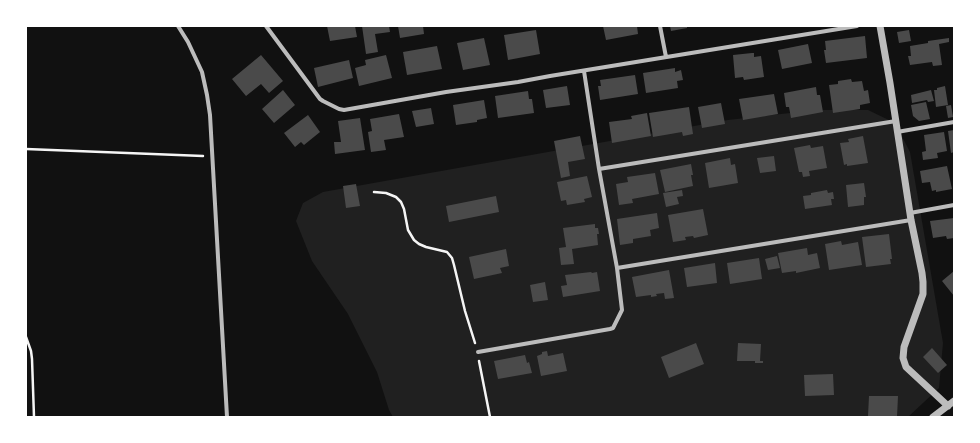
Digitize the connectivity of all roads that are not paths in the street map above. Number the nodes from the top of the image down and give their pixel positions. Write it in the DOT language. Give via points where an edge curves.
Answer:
graph roads {
  1 [pos="178,26"];
  2 [pos="266,26"];
  3 [pos="660,26"];
  4 [pos="857,26"];
  5 [pos="880,26"];
  6 [pos="666,57"];
  7 [pos="584,71"];
  8 [pos="896,121"];
  9 [pos="954,122"];
  10 [pos="897,132"];
  11 [pos="599,170"];
  12 [pos="954,205"];
  13 [pos="910,216"];
  14 [pos="617,268"];
  15 [pos="478,352"];
  16 [pos="951,404"];
  17 [pos="227,417"];
  18 [pos="933,417"];
  1 -- 17 [label="street" via="202,72 210,115"];
  2 -- 7 [label="street" via="320,98 344,110"];
  3 -- 6 [label="street"];
  4 -- 6 [label="street"];
  5 -- 8 [label="street"];
  6 -- 7 [label="street"];
  7 -- 11 [label="street"];
  8 -- 10 [label="street"];
  8 -- 11 [label="street"];
  9 -- 10 [label="street"];
  10 -- 13 [label="street"];
  11 -- 14 [label="street"];
  12 -- 13 [label="street"];
  13 -- 14 [label="street"];
  13 -- 16 [label="street" via="922,274 923,294 904,347 903,358 906,367"];
  14 -- 15 [label="street" via="622,310 613,328"];
  16 -- 18 [label="street"];
}
